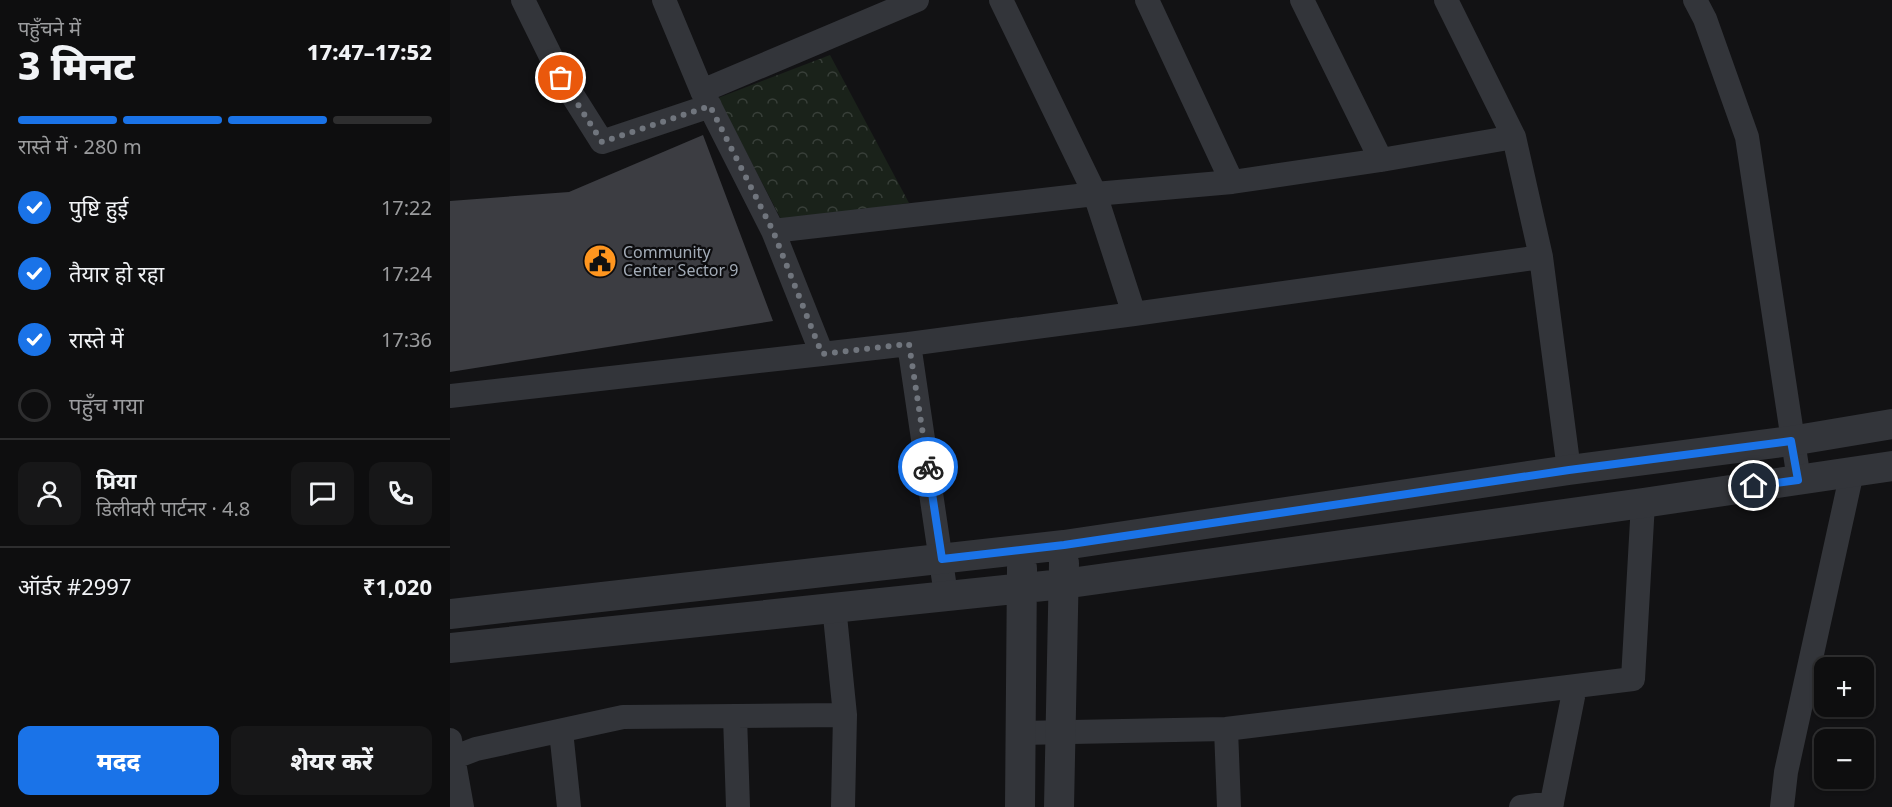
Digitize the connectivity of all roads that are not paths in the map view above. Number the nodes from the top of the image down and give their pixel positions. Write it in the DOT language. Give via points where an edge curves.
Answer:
graph roads {
  1 [pos="523,0"];
  2 [pos="664,0"];
  3 [pos="917,0"];
  4 [pos="1001,0"];
  5 [pos="1148,0"];
  6 [pos="1302,0"];
  7 [pos="1446,0"];
  8 [pos="1695,0"];
  9 [pos="706,99"];
  10 [pos="1514,137"];
  11 [pos="1381,160"];
  12 [pos="1232,182"];
  13 [pos="1095,194"];
  14 [pos="773,231"];
  15 [pos="1541,257"];
  16 [pos="1134,314"];
  17 [pos="909,344"];
  18 [pos="822,354"];
  19 [pos="450,396"];
  20 [pos="1892,424"];
  21 [pos="1791,441"];
  22 [pos="1892,466"];
  23 [pos="1569,470"];
  24 [pos="1852,472"];
  25 [pos="1798,480"];
  26 [pos="1643,503"];
  27 [pos="1064,545"];
  28 [pos="1021,550"];
  29 [pos="942,559"];
  30 [pos="1064,584"];
  31 [pos="1022,588"];
  32 [pos="946,595"];
  33 [pos="834,606"];
  34 [pos="450,614"];
  35 [pos="450,648"];
  36 [pos="1575,687"];
  37 [pos="845,715"];
  38 [pos="735,716"];
  39 [pos="1227,729"];
  40 [pos="561,730"];
  41 [pos="1061,732"];
  42 [pos="1020,733"];
  43 [pos="451,752"];
  44 [pos="1552,805"];
  45 [pos="462,807"];
  46 [pos="569,807"];
  47 [pos="738,807"];
  48 [pos="843,807"];
  49 [pos="1020,807"];
  50 [pos="1059,807"];
  51 [pos="1229,807"];
  52 [pos="1521,807"];
  53 [pos="1782,807"];
  1 -- 9 [label="street" via="561,78 602,142"];
  2 -- 9 [label="street"];
  3 -- 9 [label="street"];
  4 -- 13 [label="street"];
  5 -- 12 [label="street"];
  6 -- 11 [label="street"];
  7 -- 10 [label="street"];
  8 -- 21 [label="street" via="1748,137"];
  9 -- 14 [label="street"];
  10 -- 11 [label="street"];
  10 -- 15 [label="street"];
  11 -- 12 [label="street"];
  12 -- 13 [label="street"];
  13 -- 14 [label="street"];
  13 -- 16 [label="street"];
  14 -- 18 [label="street"];
  15 -- 16 [label="street"];
  15 -- 23 [label="street"];
  16 -- 17 [label="street"];
  17 -- 18 [label="street"];
  17 -- 29 [label="street"];
  18 -- 19 [label="street"];
  20 -- 21 [label="street"];
  21 -- 23 [label="street"];
  21 -- 25 [label="street"];
  22 -- 24 [label="street"];
  23 -- 27 [label="street"];
  24 -- 25 [label="street"];
  24 -- 53 [label="street" via="1786,772"];
  25 -- 26 [label="street"];
  26 -- 30 [label="street"];
  26 -- 36 [label="street" via="1633,679"];
  27 -- 28 [label="street"];
  27 -- 30 [label="street"];
  28 -- 29 [label="street"];
  28 -- 31 [label="street"];
  29 -- 32 [label="street"];
  29 -- 34 [label="street"];
  30 -- 31 [label="street"];
  30 -- 41 [label="street"];
  31 -- 32 [label="street"];
  31 -- 42 [label="street"];
  32 -- 33 [label="street"];
  33 -- 35 [label="street"];
  33 -- 37 [label="street"];
  36 -- 39 [label="street"];
  36 -- 44 [label="street"];
  37 -- 38 [label="street"];
  37 -- 48 [label="street"];
  38 -- 40 [label="street" via="623,717"];
  38 -- 47 [label="street"];
  39 -- 41 [label="street"];
  39 -- 51 [label="street"];
  40 -- 43 [label="street"];
  40 -- 46 [label="street"];
  41 -- 42 [label="street"];
  41 -- 50 [label="street"];
  42 -- 49 [label="street"];
  43 -- 45 [label="street"];
  44 -- 52 [label="street"];
}
